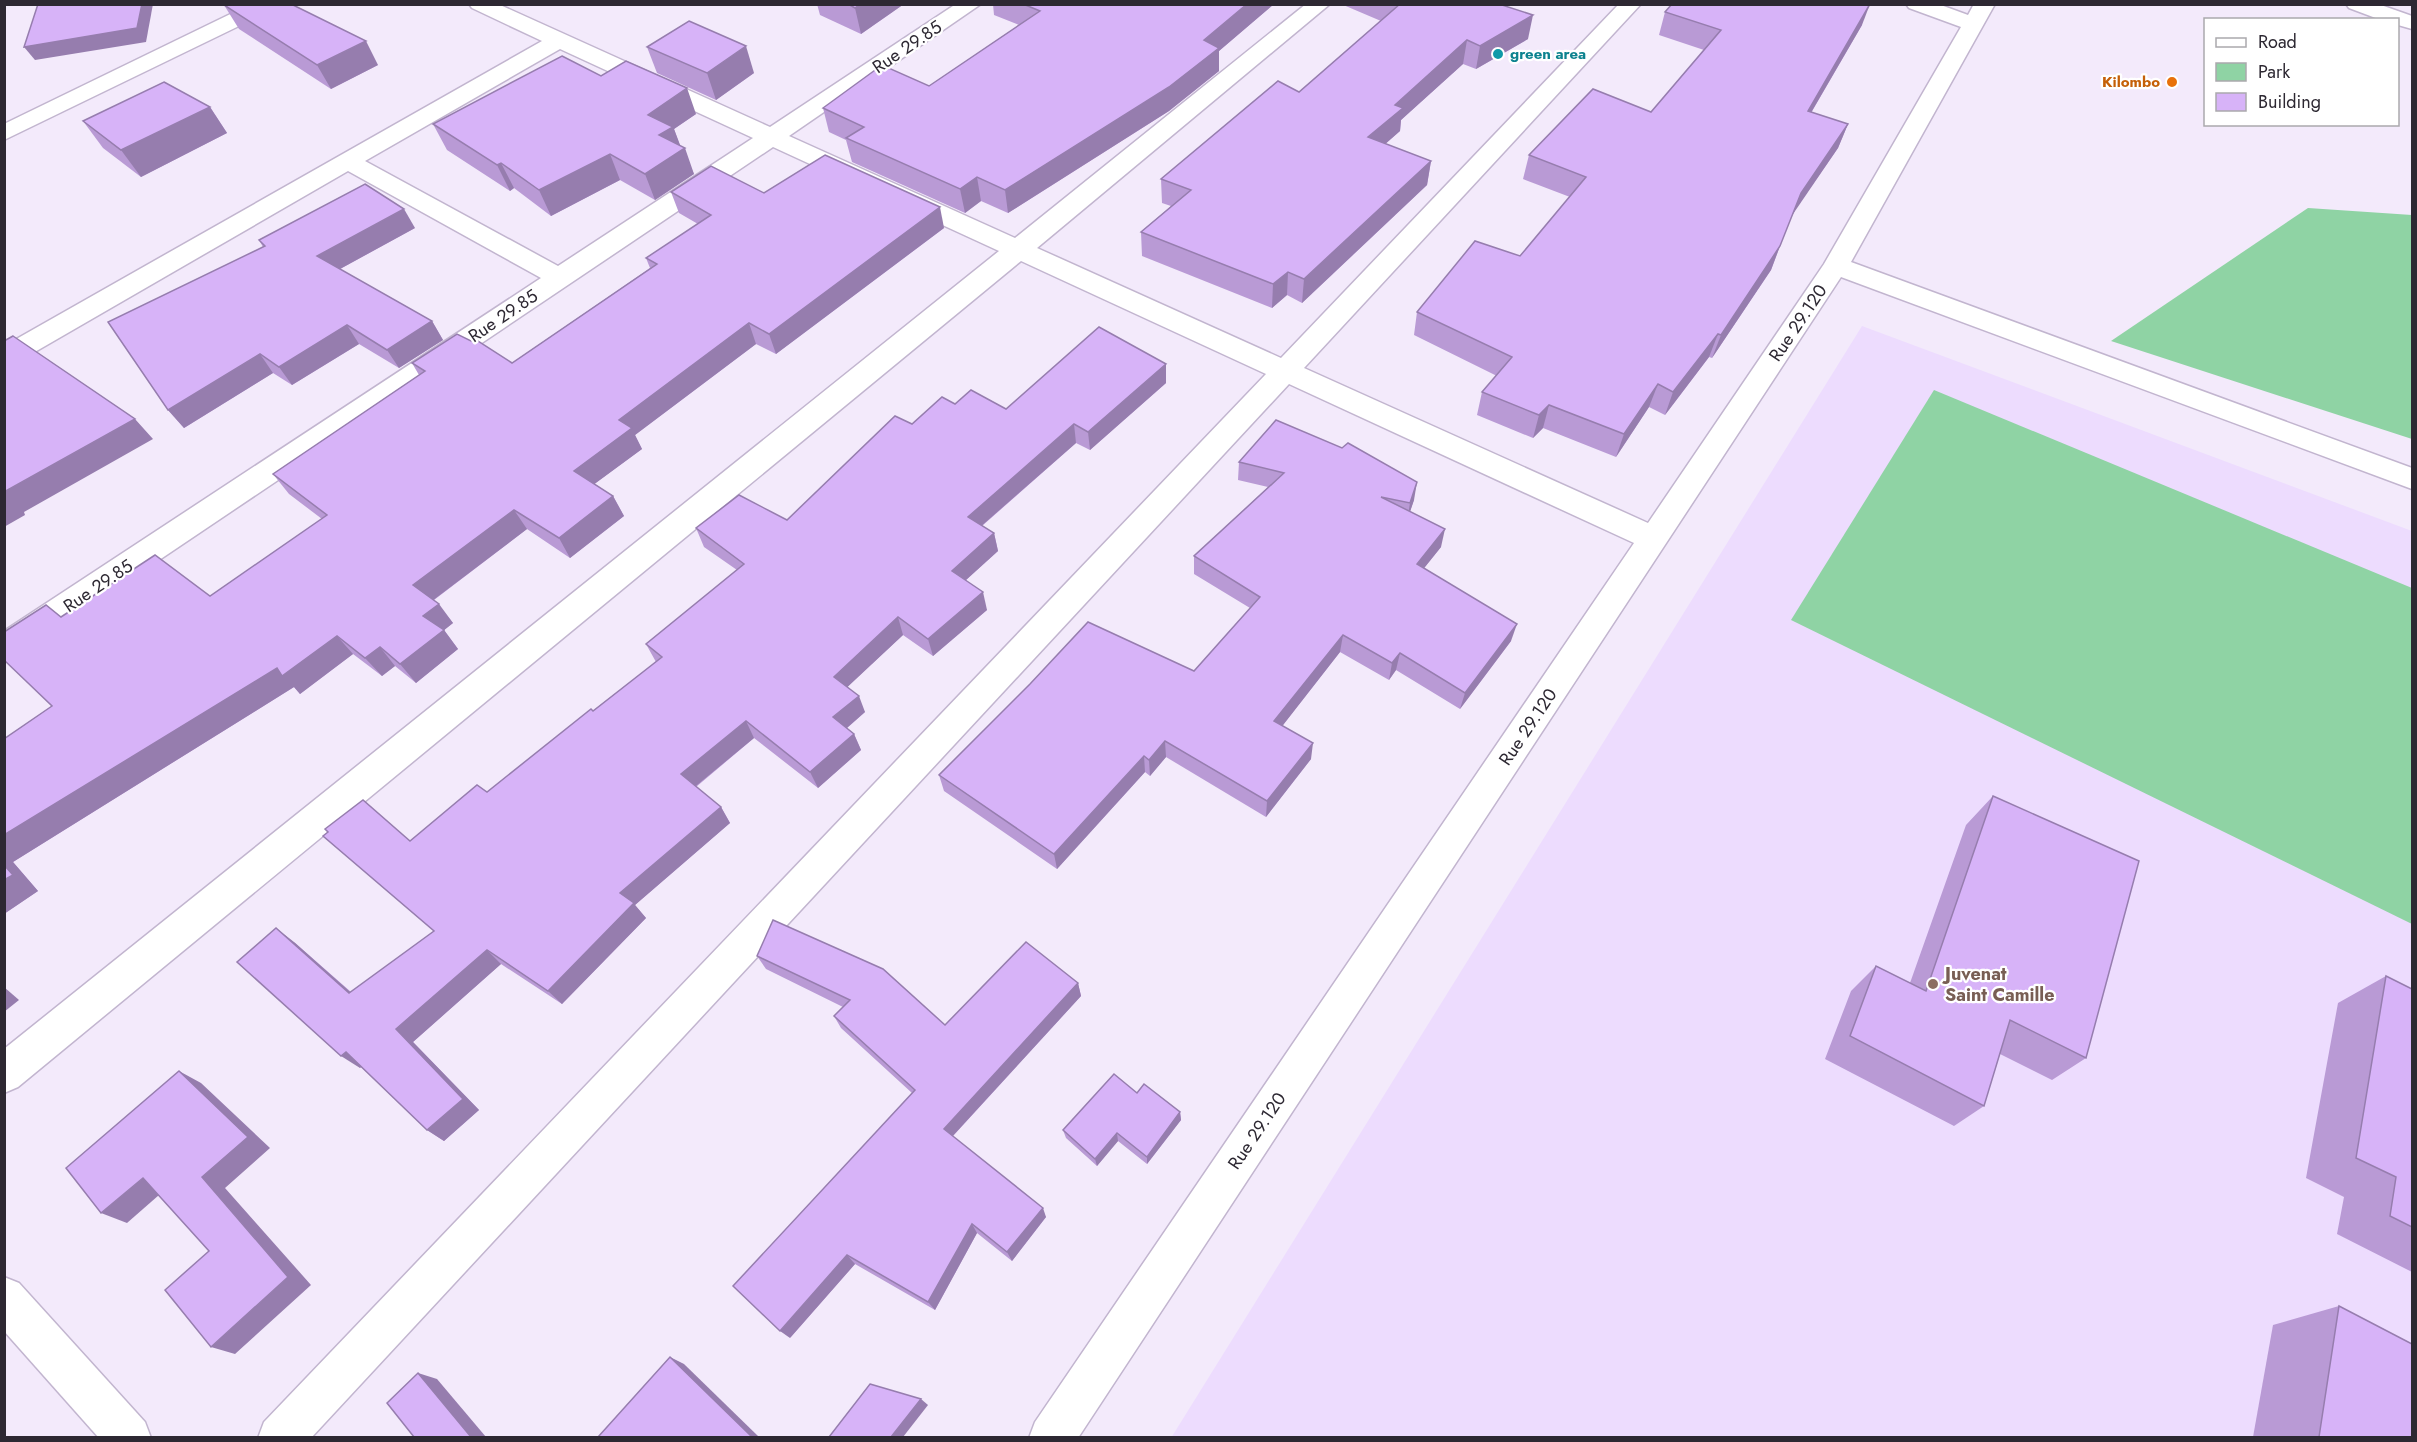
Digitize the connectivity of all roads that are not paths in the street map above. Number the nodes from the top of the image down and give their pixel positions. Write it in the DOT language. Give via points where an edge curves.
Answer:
graph roads {
  1 [pos="269,4"];
  2 [pos="479,4"];
  3 [pos="971,4"];
  4 [pos="1320,4"];
  5 [pos="1630,4"];
  6 [pos="1916,4"];
  7 [pos="2356,4"];
  8 [pos="1980,14"];
  9 [pos="2397,18"];
  10 [pos="560,40"];
  11 [pos="4,133"];
  12 [pos="772,137"];
  13 [pos="347,161"];
  14 [pos="1020,250"];
  15 [pos="1836,266"];
  16 [pos="560,278"];
  17 [pos="4,358"];
  18 [pos="1284,370"];
  19 [pos="2412,479"];
  20 [pos="1654,539"];
  21 [pos="4,648"];
  22 [pos="4,1074"];
  23 [pos="4,1298"];
  24 [pos="129,1437"];
  25 [pos="280,1437"];
  26 [pos="1051,1437"];
  1 -- 11 [label="street"];
  2 -- 10 [label="street"];
  3 -- 12 [label="street, Rue 29.85"];
  4 -- 14 [label="street"];
  5 -- 18 [label="street"];
  6 -- 8 [label="street"];
  7 -- 9 [label="street"];
  8 -- 15 [label="street, Rue 29.120"];
  10 -- 12 [label="street"];
  10 -- 13 [label="street"];
  12 -- 14 [label="street"];
  12 -- 16 [label="street, Rue 29.85"];
  13 -- 16 [label="street"];
  13 -- 17 [label="street"];
  14 -- 18 [label="street"];
  14 -- 22 [label="street"];
  15 -- 19 [label="street"];
  15 -- 20 [label="street, Rue 29.120"];
  16 -- 21 [label="street, Rue 29.85"];
  18 -- 20 [label="street"];
  18 -- 25 [label="street"];
  20 -- 26 [label="street, Rue 29.120"];
  23 -- 24 [label="street"];
}
